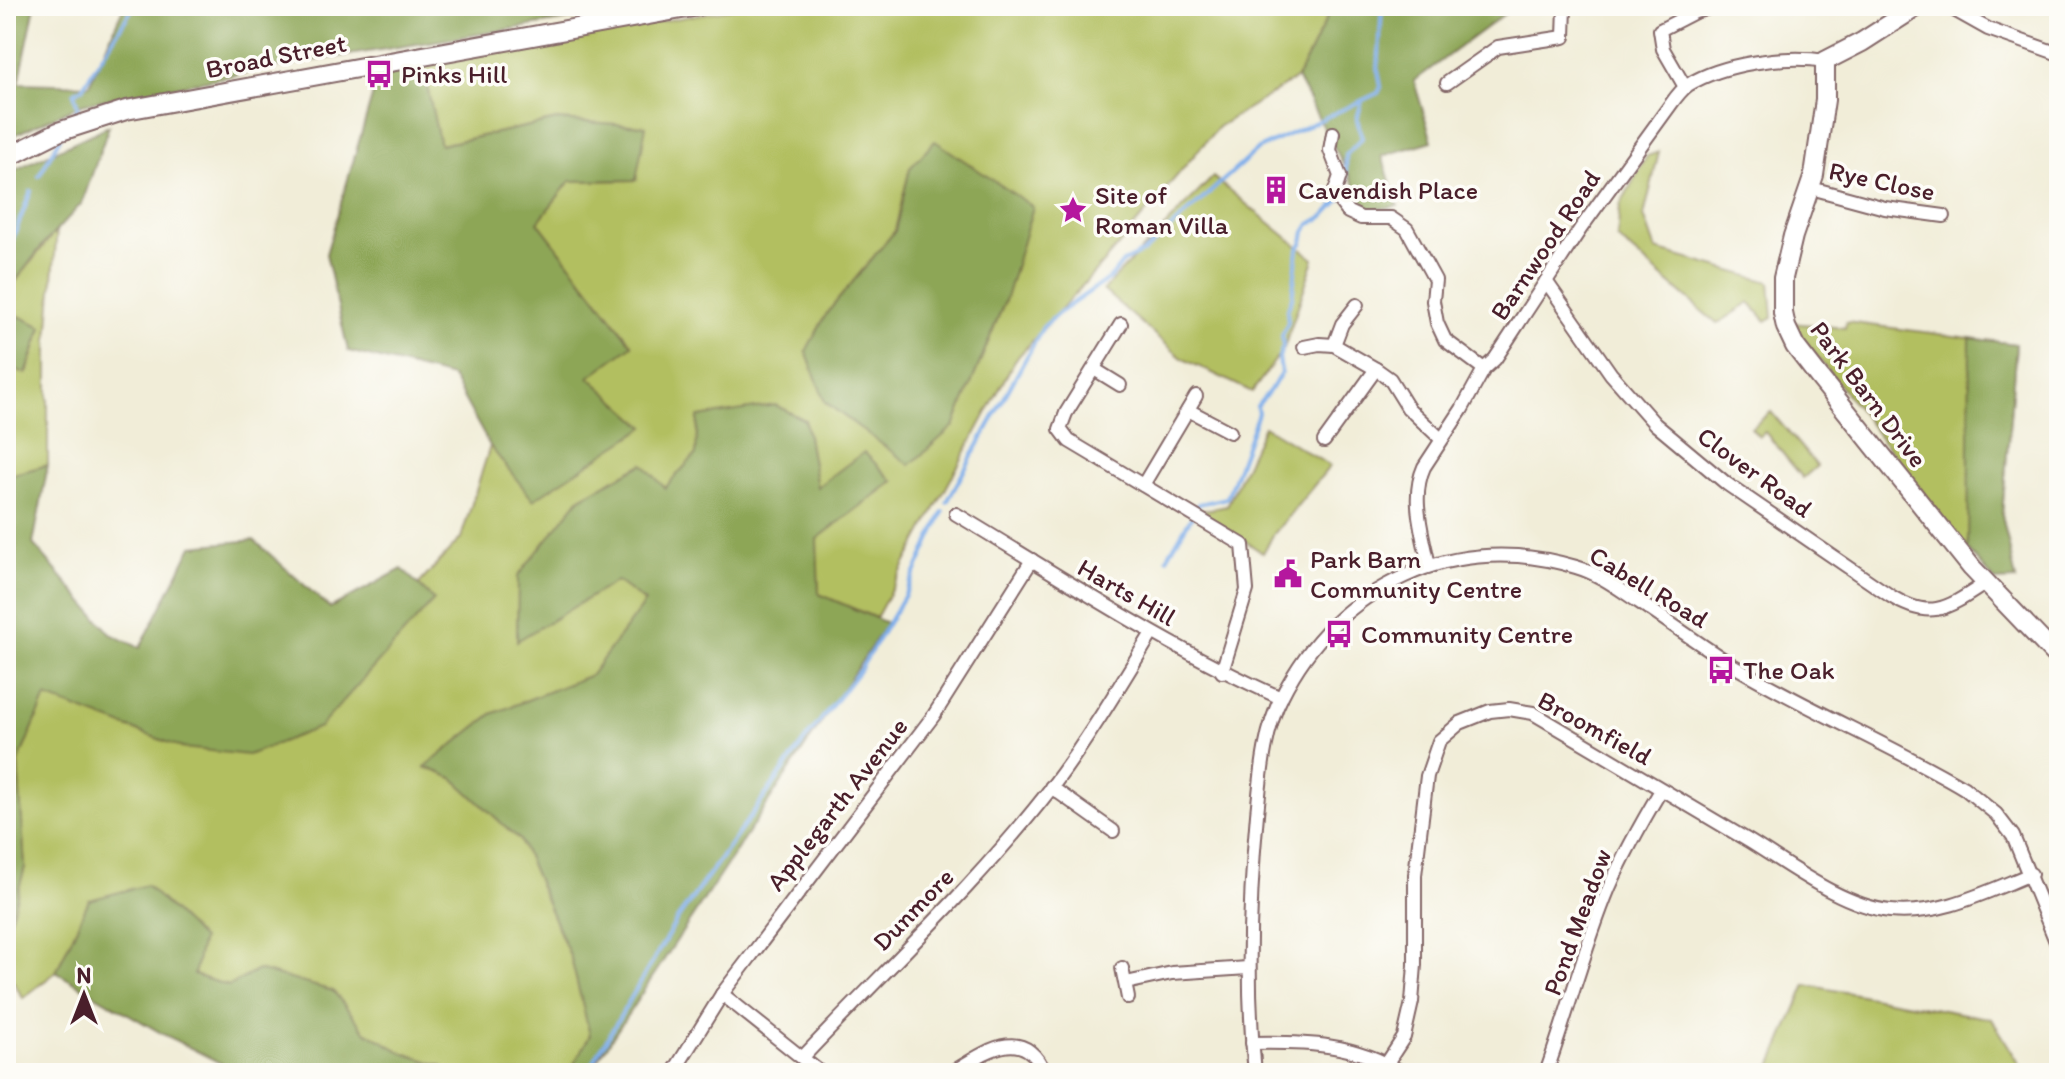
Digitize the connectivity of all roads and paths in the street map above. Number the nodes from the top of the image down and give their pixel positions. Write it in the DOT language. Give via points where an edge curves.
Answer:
graph roads {
  1 [pos="698,6"];
  2 [pos="1565,6"];
  3 [pos="1715,6"];
  4 [pos="1918,6"];
  5 [pos="1947,6"];
  6 [pos="2059,54"];
  7 [pos="1825,61"];
  8 [pos="1447,83"];
  9 [pos="1685,87"];
  10 [pos="1333,133"];
  11 [pos="6,158"];
  12 [pos="1811,188"];
  13 [pos="1944,216"];
  14 [pos="1546,281"];
  15 [pos="1357,305"];
  16 [pos="1121,324"];
  17 [pos="1334,345"];
  18 [pos="1304,347"];
  19 [pos="1094,369"];
  20 [pos="1376,369"];
  21 [pos="1484,369"];
  22 [pos="1120,385"];
  23 [pos="1196,396"];
  24 [pos="1188,410"];
  25 [pos="1230,432"];
  26 [pos="1441,439"];
  27 [pos="1324,441"];
  28 [pos="1143,485"];
  29 [pos="956,514"];
  30 [pos="1032,560"];
  31 [pos="1429,566"];
  32 [pos="1986,583"];
  33 [pos="1152,633"];
  34 [pos="2059,659"];
  35 [pos="1222,672"];
  36 [pos="1281,698"];
  37 [pos="1051,787"];
  38 [pos="1661,790"];
  39 [pos="1116,833"];
  40 [pos="2031,874"];
  41 [pos="2059,949"];
  42 [pos="1122,968"];
  43 [pos="1248,968"];
  44 [pos="1126,983"];
  45 [pos="722,994"];
  46 [pos="1128,998"];
  47 [pos="1252,1043"];
  48 [pos="803,1057"];
  49 [pos="1387,1063"];
  50 [pos="673,1073"];
  51 [pos="821,1073"];
  52 [pos="951,1073"];
  53 [pos="1045,1073"];
  54 [pos="1255,1073"];
  55 [pos="1403,1073"];
  56 [pos="1546,1073"];
  1 -- 11 [label="street, Broad Street" via="126,110 65,129"];
  2 -- 8 [label="street" via="1564,37 1498,47"];
  3 -- 9 [label="street" via="1660,30 1663,49"];
  4 -- 7 [label="street"];
  5 -- 6 [label="street" via="1988,29"];
  7 -- 9 [label="street, Barnwood Road" via="1805,58 1738,67"];
  7 -- 12 [label="street, Park Barn Drive" via="1825,100"];
  9 -- 14 [label="street, Barnwood Road"];
  10 -- 21 [label="street" via="1330,150 1340,176 1334,194 1348,212 1361,218 1391,218 1407,229 1435,280 1433,301 1445,340"];
  12 -- 13 [label="street, Rye Close" via="1885,208"];
  12 -- 32 [label="street, Park Barn Drive" via="1783,278 1786,327 1827,388"];
  14 -- 21 [label="street, Barnwood Road"];
  14 -- 32 [label="street, Clover Road" via="1611,374 1655,424 1727,484 1904,605 1938,611"];
  15 -- 17 [label="street"];
  16 -- 19 [label="street"];
  17 -- 18 [label="street"];
  17 -- 20 [label="street"];
  19 -- 22 [label="street"];
  19 -- 28 [label="street" via="1060,429 1069,441"];
  20 -- 26 [label="street"];
  20 -- 27 [label="street"];
  21 -- 26 [label="street, Barnwood Road"];
  23 -- 24 [label="street"];
  24 -- 25 [label="street"];
  24 -- 28 [label="street"];
  26 -- 31 [label="street, Barnwood Road" via="1419,477 1417,496"];
  28 -- 35 [label="street" via="1243,545 1247,590"];
  29 -- 30 [label="street, Harts Hill"];
  30 -- 33 [label="street, Harts Hill"];
  30 -- 45 [label="street, Applegarth Avenue" via="934,715"];
  31 -- 36 [label="street, Cabell Road" via="1368,596 1334,622"];
  31 -- 40 [label="street, Cabell Road" via="1467,557 1519,556 1570,565 1604,579 1729,663 1964,788 2004,822"];
  32 -- 34 [label="street, Park Barn Drive"];
  33 -- 35 [label="street, Harts Hill"];
  33 -- 37 [label="street, Dunmore"];
  35 -- 36 [label="street, Harts Hill"];
  36 -- 43 [label="street, Cabell Road" via="1259,795"];
  37 -- 39 [label="street"];
  37 -- 48 [label="street, Dunmore"];
  38 -- 40 [label="street, Broomfield" via="1831,890 1871,907 1936,909"];
  38 -- 49 [label="street, Broomfield" via="1533,713 1490,711 1460,723 1439,741 1427,776 1415,875 1412,1002 1404,1037"];
  38 -- 56 [label="street, Pond Meadow" via="1609,888"];
  40 -- 41 [label="street, Cabell Road"];
  42 -- 44 [label="street"];
  43 -- 44 [label="street" via="1172,973"];
  43 -- 47 [label="street, Cabell Road"];
  44 -- 46 [label="street"];
  45 -- 48 [label="street"];
  45 -- 50 [label="street, Applegarth Avenue"];
  47 -- 49 [label="street" via="1341,1046"];
  47 -- 54 [label="street, Cabell Road"];
  48 -- 51 [label="street"];
  49 -- 55 [label="street"];
  52 -- 53 [label="street" via="1006,1045 1034,1053"];
}
